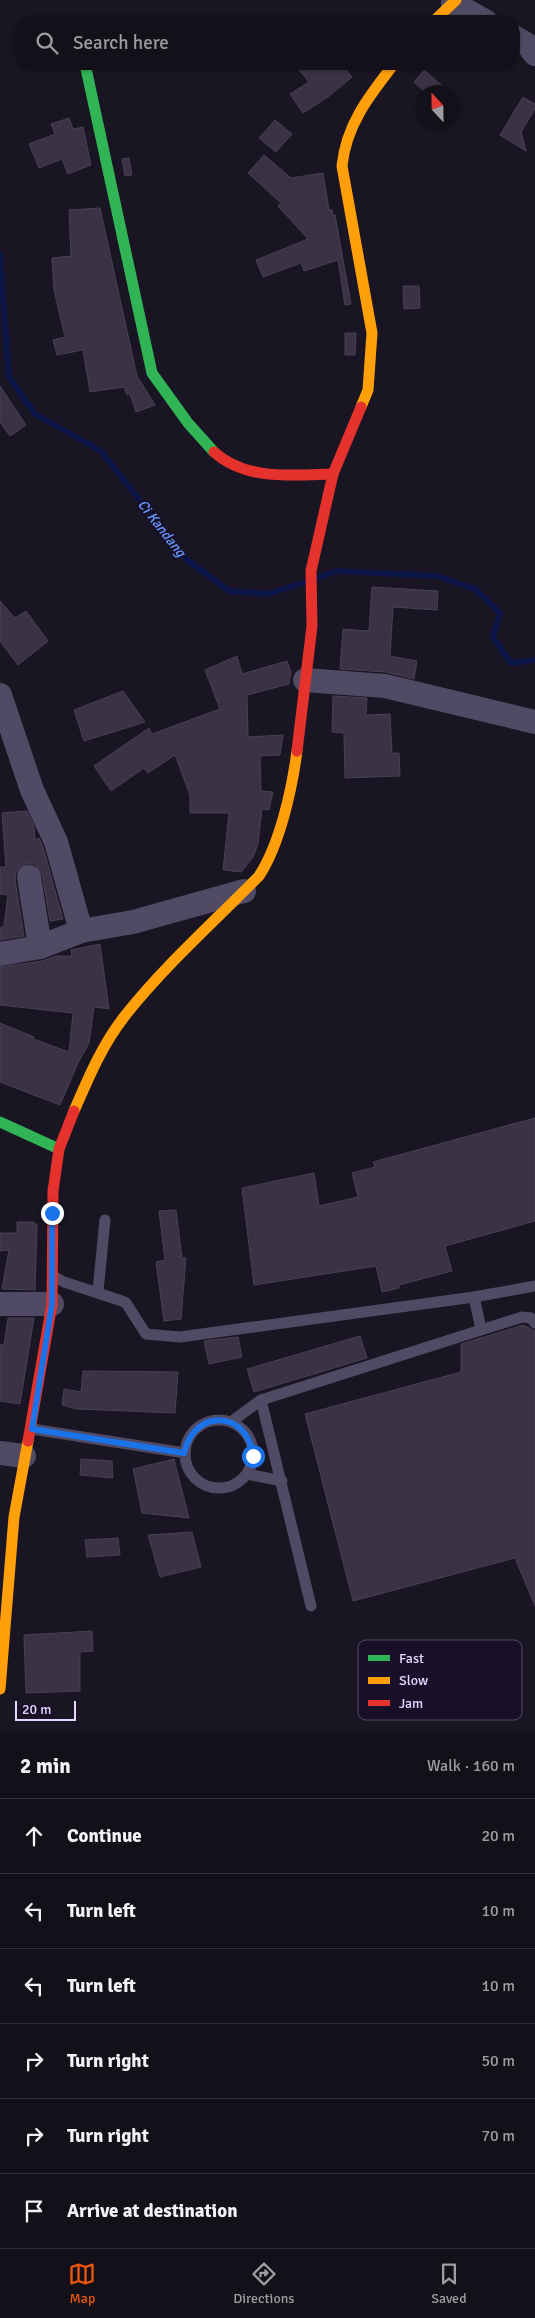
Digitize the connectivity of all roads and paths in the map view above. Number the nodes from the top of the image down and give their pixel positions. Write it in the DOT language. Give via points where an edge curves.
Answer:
graph roads {
  1 [pos="454,2"];
  2 [pos="440,15"];
  3 [pos="475,15"];
  4 [pos="520,41"];
  5 [pos="535,54"];
  6 [pos="86,70"];
  7 [pos="389,70"];
  8 [pos="333,474"];
  9 [pos="305,680"];
  10 [pos="0,695"];
  11 [pos="535,722"];
  12 [pos="29,877"];
  13 [pos="244,891"];
  14 [pos="81,931"];
  15 [pos="40,947"];
  16 [pos="0,954"];
  17 [pos="0,1122"];
  18 [pos="59,1149"];
  19 [pos="104,1220"];
  20 [pos="53,1276"];
  21 [pos="535,1286"];
  22 [pos="98,1291"];
  23 [pos="474,1297"];
  24 [pos="0,1304"];
  25 [pos="52,1304"];
  26 [pos="535,1323"];
  27 [pos="482,1329"];
  28 [pos="261,1400"];
  29 [pos="231,1422"];
  30 [pos="32,1429"];
  31 [pos="0,1452"];
  32 [pos="184,1453"];
  33 [pos="24,1456"];
  34 [pos="247,1474"];
  35 [pos="282,1481"];
  36 [pos="4,1580"];
  37 [pos="311,1606"];
  38 [pos="0,1689"];
  1 -- 2 [label="main road"];
  1 -- 3 [label="street"];
  4 -- 5 [label="street"];
  6 -- 8 [label="main road" via="156,380 210,448 228,464 283,474"];
  7 -- 8 [label="main road" via="352,127 342,166 372,334 368,390"];
  8 -- 9 [label="main road" via="311,570 312,614"];
  9 -- 11 [label="street" via="385,686"];
  9 -- 13 [label="main road" via="296,757 280,831 260,876"];
  10 -- 14 [label="street" via="32,790 56,842"];
  12 -- 15 [label="street"];
  13 -- 14 [label="street" via="132,922"];
  13 -- 18 [label="main road" via="123,1018 91,1070"];
  14 -- 15 [label="street"];
  15 -- 16 [label="street"];
  17 -- 18 [label="main road"];
  18 -- 20 [label="main road" via="53,1191"];
  19 -- 22 [label="lane"];
  20 -- 22 [label="lane"];
  20 -- 25 [label="main road"];
  21 -- 23 [label="lane"];
  22 -- 23 [label="lane" via="126,1304 146,1334 180,1337"];
  23 -- 27 [label="lane"];
  24 -- 25 [label="street"];
  25 -- 30 [label="main road"];
  26 -- 27 [label="lane" via="531,1318 522,1316"];
  27 -- 28 [label="lane"];
  28 -- 29 [label="lane"];
  28 -- 35 [label="lane"];
  29 -- 32 [label="lane" via="216,1420 198,1428 186,1443"];
  29 -- 34 [label="lane" via="242,1429 252,1446"];
  30 -- 32 [label="lane"];
  30 -- 33 [label="main road"];
  31 -- 33 [label="street"];
  32 -- 34 [label="lane" via="189,1472 212,1488 232,1486"];
  33 -- 36 [label="main road"];
  34 -- 35 [label="lane"];
  35 -- 37 [label="lane"];
  36 -- 38 [label="main road"];
}
